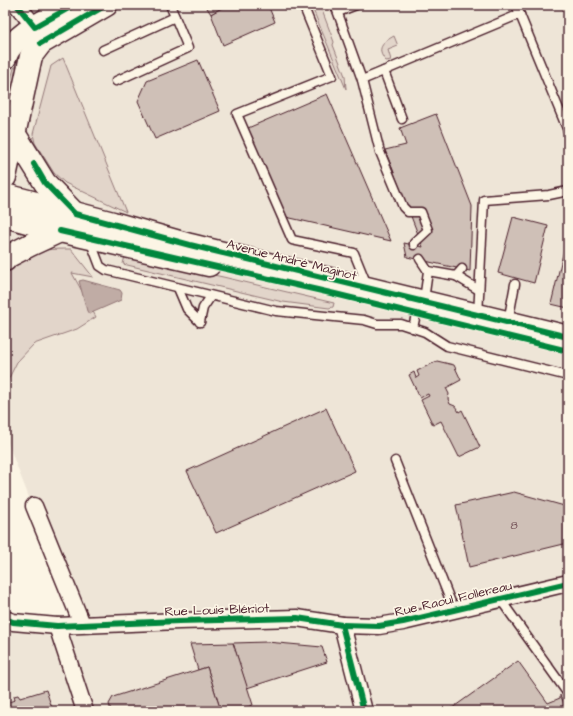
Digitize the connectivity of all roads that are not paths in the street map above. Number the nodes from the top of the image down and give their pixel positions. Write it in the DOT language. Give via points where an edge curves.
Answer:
graph roads {
  1 [pos="17,5"];
  2 [pos="74,5"];
  3 [pos="106,5"];
  4 [pos="170,5"];
  5 [pos="303,5"];
  6 [pos="356,5"];
  7 [pos="516,5"];
  8 [pos="336,9"];
  9 [pos="520,14"];
  10 [pos="175,17"];
  11 [pos="38,35"];
  12 [pos="103,50"];
  13 [pos="5,58"];
  14 [pos="384,71"];
  15 [pos="362,80"];
  16 [pos="116,81"];
  17 [pos="402,119"];
  18 [pos="568,131"];
  19 [pos="14,133"];
  20 [pos="5,177"];
  21 [pos="568,191"];
  22 [pos="5,195"];
  23 [pos="75,214"];
  24 [pos="5,216"];
  25 [pos="60,231"];
  26 [pos="89,238"];
  27 [pos="414,245"];
  28 [pos="420,259"];
  29 [pos="5,260"];
  30 [pos="462,269"];
  31 [pos="428,271"];
  32 [pos="456,276"];
  33 [pos="515,284"];
  34 [pos="178,288"];
  35 [pos="369,289"];
  36 [pos="479,290"];
  37 [pos="211,296"];
  38 [pos="417,315"];
  39 [pos="478,316"];
  40 [pos="508,323"];
  41 [pos="568,338"];
  42 [pos="568,351"];
  43 [pos="568,376"];
  44 [pos="396,461"];
  45 [pos="34,506"];
  46 [pos="568,583"];
  47 [pos="500,599"];
  48 [pos="454,610"];
  49 [pos="5,619"];
  50 [pos="82,624"];
  51 [pos="342,625"];
  52 [pos="57,626"];
  53 [pos="568,694"];
  54 [pos="85,711"];
  55 [pos="364,711"];
  1 -- 11 [label="street"];
  2 -- 11 [label="main road"];
  3 -- 11 [label="main road"];
  4 -- 10 [label="lane"];
  5 -- 35 [label="lane" via="332,76 237,114 292,240 354,253"];
  6 -- 8 [label="lane"];
  7 -- 9 [label="lane"];
  8 -- 15 [label="lane"];
  9 -- 14 [label="lane"];
  9 -- 18 [label="lane"];
  10 -- 12 [label="lane"];
  10 -- 16 [label="lane" via="188,48"];
  11 -- 13 [label="main road" via="15,42"];
  11 -- 19 [label="main road"];
  14 -- 15 [label="lane"];
  14 -- 17 [label="lane"];
  15 -- 27 [label="lane" via="380,152 408,212 421,212 428,230"];
  19 -- 20 [label="main road"];
  19 -- 23 [label="main road" via="45,182"];
  21 -- 36 [label="lane" via="484,200"];
  22 -- 23 [label="main road, Avenue André Maginot"];
  23 -- 35 [label="main road, Avenue André Maginot"];
  24 -- 25 [label="main road, Avenue André Maginot"];
  25 -- 26 [label="main road, Avenue André Maginot"];
  25 -- 29 [label="main road"];
  26 -- 34 [label="lane" via="100,266 106,270"];
  26 -- 38 [label="main road, Avenue André Maginot"];
  28 -- 31 [label="lane"];
  30 -- 32 [label="lane"];
  31 -- 32 [label="lane"];
  31 -- 38 [label="lane"];
  32 -- 36 [label="lane"];
  33 -- 40 [label="lane"];
  34 -- 37 [label="lane"];
  34 -- 37 [label="lane" via="187,309 200,322 203,308"];
  35 -- 38 [label="main road, Avenue André Maginot"];
  36 -- 39 [label="lane"];
  37 -- 38 [label="lane" via="276,311 364,320 377,324 401,324"];
  38 -- 39 [label="main road, Avenue André Maginot"];
  38 -- 42 [label="main road, Avenue André Maginot"];
  38 -- 43 [label="lane" via="425,332 446,346"];
  39 -- 40 [label="main road, Avenue André Maginot"];
  40 -- 41 [label="main road, Avenue André Maginot"];
  44 -- 48 [label="lane"];
  45 -- 50 [label="street"];
  46 -- 47 [label="street, Rue Raoul Follereau"];
  47 -- 48 [label="street, Rue Raoul Follereau"];
  47 -- 53 [label="lane"];
  48 -- 51 [label="street, Rue Raoul Follereau" via="379,626"];
  49 -- 52 [label="street, Rue Louis Blériot"];
  50 -- 51 [label="street, Rue Louis Blériot" via="297,618"];
  50 -- 52 [label="street, Rue Louis Blériot"];
  51 -- 55 [label="street"];
  52 -- 54 [label="street"];
}
